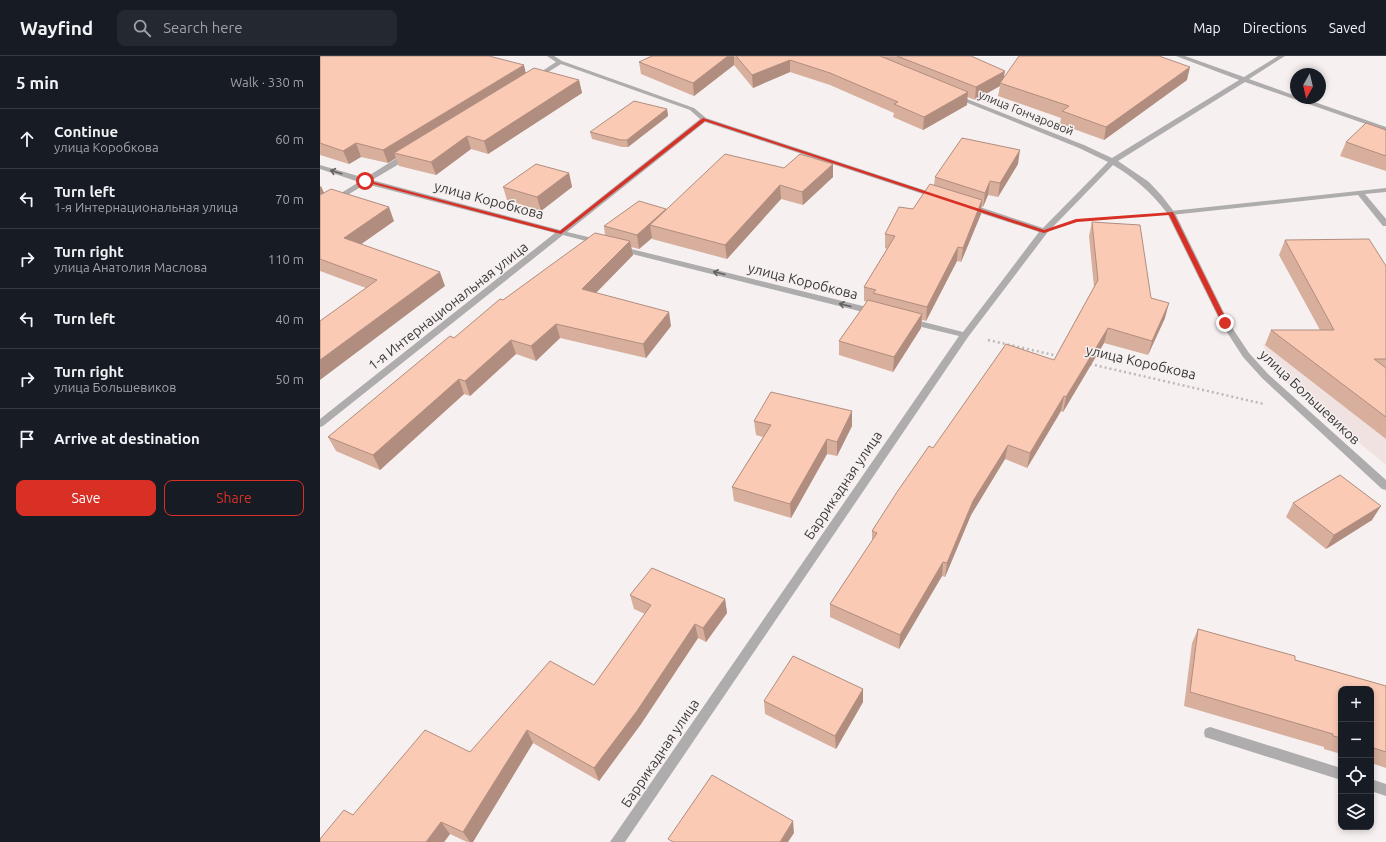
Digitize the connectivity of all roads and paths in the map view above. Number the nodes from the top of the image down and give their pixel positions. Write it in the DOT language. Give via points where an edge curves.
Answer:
graph roads {
  1 [pos="550,56"];
  2 [pos="1179,56"];
  3 [pos="1282,56"];
  4 [pos="560,62"];
  5 [pos="1243,79"];
  6 [pos="527,83"];
  7 [pos="951,95"];
  8 [pos="1290,96"];
  9 [pos="1313,104"];
  10 [pos="704,119"];
  11 [pos="1386,129"];
  12 [pos="412,152"];
  13 [pos="1113,161"];
  14 [pos="320,167"];
  15 [pos="365,181"];
  16 [pos="1386,190"];
  17 [pos="1360,193"];
  18 [pos="946,199"];
  19 [pos="961,204"];
  20 [pos="320,209"];
  21 [pos="1171,213"];
  22 [pos="1084,220"];
  23 [pos="1386,224"];
  24 [pos="1044,231"];
  25 [pos="561,233"];
  26 [pos="881,314"];
  27 [pos="896,317"];
  28 [pos="965,335"];
  29 [pos="1065,358"];
  30 [pos="1088,364"];
  31 [pos="1267,405"];
  32 [pos="320,424"];
  33 [pos="1386,486"];
  34 [pos="1210,733"];
  35 [pos="1338,773"];
  36 [pos="1374,785"];
  37 [pos="1386,790"];
  38 [pos="617,842"];
  1 -- 4 [label="street"];
  2 -- 5 [label="street"];
  3 -- 5 [label="street, Баррикадная улица"];
  4 -- 6 [label="street"];
  4 -- 10 [label="street" via="692,109"];
  5 -- 8 [label="street"];
  5 -- 13 [label="street, Баррикадная улица"];
  7 -- 13 [label="street, улица Гончаровой"];
  9 -- 11 [label="street"];
  10 -- 18 [label="street"];
  10 -- 25 [label="street, 1-я Интернациональная улица"];
  12 -- 15 [label="street"];
  13 -- 21 [label="street, улица Гончаровой" via="1150,187"];
  13 -- 24 [label="street, Баррикадная улица"];
  15 -- 14 [label="street, улица Коробкова, one-way"];
  15 -- 20 [label="street"];
  15 -- 25 [label="street, улица Коробкова"];
  16 -- 17 [label="street"];
  17 -- 21 [label="street"];
  17 -- 23 [label="street"];
  19 -- 24 [label="street"];
  21 -- 22 [label="path"];
  21 -- 33 [label="street, улица Большевиков" via="1222,318 1246,355 1265,376"];
  24 -- 28 [label="street, Баррикадная улица"];
  26 -- 25 [label="street, улица Коробкова, one-way"];
  25 -- 32 [label="street, 1-я Интернациональная улица"];
  27 -- 28 [label="street"];
  28 -- 29 [label="path, улица Коробкова"];
  28 -- 38 [label="street, Баррикадная улица"];
  30 -- 31 [label="path, улица Коробкова"];
  34 -- 35 [label="street"];
  36 -- 37 [label="street"];
}
